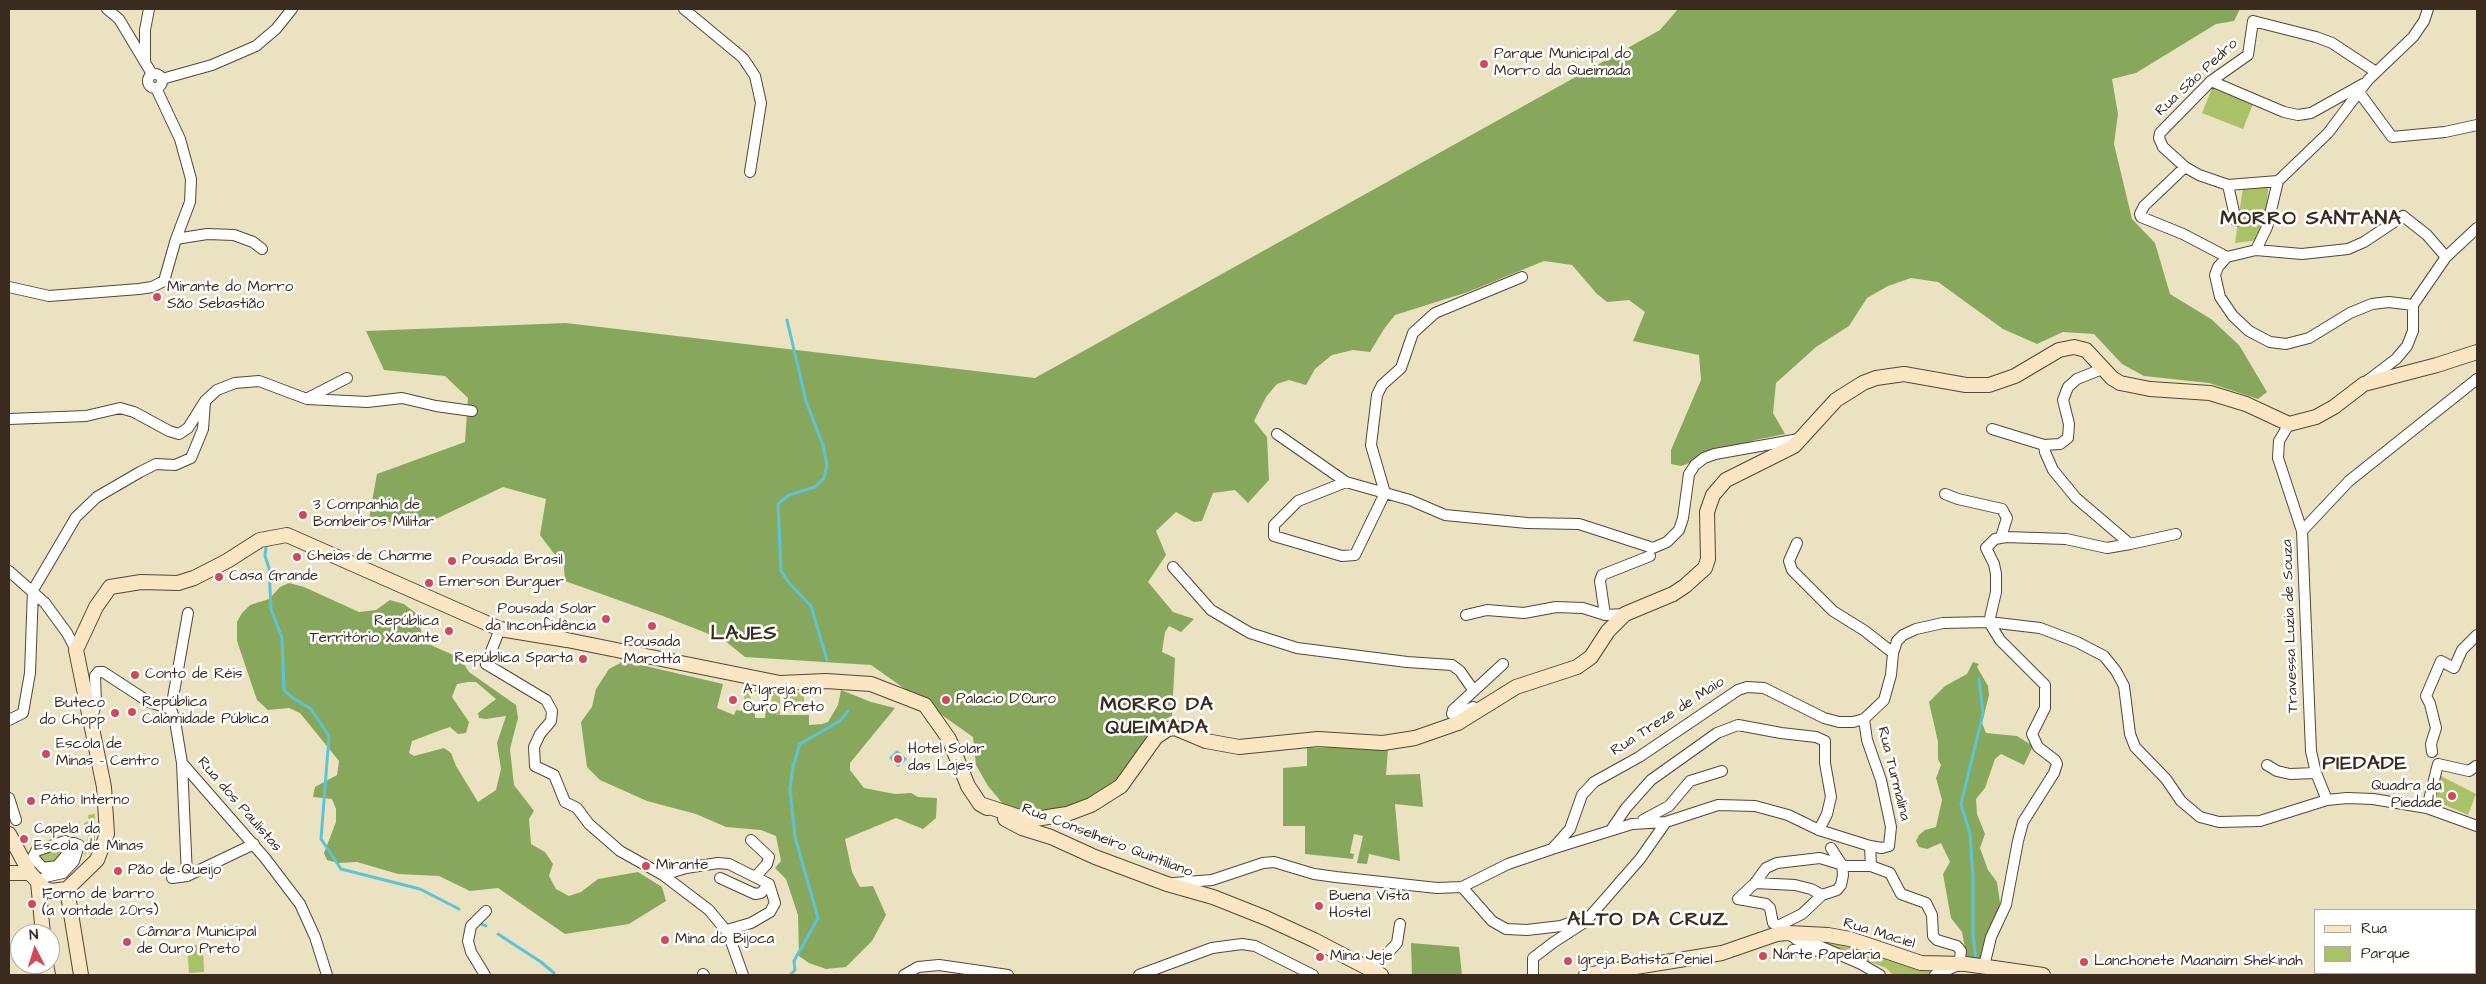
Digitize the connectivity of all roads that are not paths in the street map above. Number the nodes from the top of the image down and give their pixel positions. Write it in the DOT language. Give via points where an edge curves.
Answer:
graph roads {
  1 [pos="107,9"];
  2 [pos="149,9"];
  3 [pos="292,9"];
  4 [pos="684,9"];
  5 [pos="2428,9"];
  6 [pos="146,62"];
  7 [pos="2376,72"];
  8 [pos="2211,81"];
  9 [pos="159,84"];
  10 [pos="2357,90"];
  11 [pos="2477,125"];
  12 [pos="2185,167"];
  13 [pos="750,172"];
  14 [pos="2278,182"];
  15 [pos="2228,185"];
  16 [pos="2236,221"];
  17 [pos="2477,228"];
  18 [pos="176,238"];
  19 [pos="262,249"];
  20 [pos="2256,250"];
  21 [pos="2227,257"];
  22 [pos="2446,257"];
  23 [pos="1522,277"];
  24 [pos="9,287"];
  25 [pos="2413,305"];
  26 [pos="2477,352"];
  27 [pos="2102,369"];
  28 [pos="347,378"];
  29 [pos="2477,379"];
  30 [pos="2364,384"];
  31 [pos="307,399"];
  32 [pos="205,401"];
  33 [pos="472,411"];
  34 [pos="9,419"];
  35 [pos="2289,424"];
  36 [pos="1992,429"];
  37 [pos="1277,434"];
  38 [pos="1802,438"];
  39 [pos="2044,445"];
  40 [pos="1346,482"];
  41 [pos="1385,493"];
  42 [pos="1944,494"];
  43 [pos="2302,531"];
  44 [pos="2176,534"];
  45 [pos="2001,537"];
  46 [pos="1797,544"];
  47 [pos="2130,544"];
  48 [pos="1650,556"];
  49 [pos="1173,567"];
  50 [pos="9,571"];
  51 [pos="33,590"];
  52 [pos="188,613"];
  53 [pos="1625,614"];
  54 [pos="1605,615"];
  55 [pos="1466,616"];
  56 [pos="1989,622"];
  57 [pos="500,630"];
  58 [pos="2477,635"];
  59 [pos="76,650"];
  60 [pos="1893,653"];
  61 [pos="1503,664"];
  62 [pos="1474,690"];
  63 [pos="1506,692"];
  64 [pos="171,709"];
  65 [pos="1864,719"];
  66 [pos="9,720"];
  67 [pos="91,722"];
  68 [pos="2432,752"];
  69 [pos="182,762"];
  70 [pos="2267,765"];
  71 [pos="2477,768"];
  72 [pos="1722,771"];
  73 [pos="2316,773"];
  74 [pos="9,798"];
  75 [pos="2327,800"];
  76 [pos="980,804"];
  77 [pos="2427,808"];
  78 [pos="16,820"];
  79 [pos="1666,822"];
  80 [pos="1632,824"];
  81 [pos="2477,826"];
  82 [pos="1611,830"];
  83 [pos="1819,830"];
  84 [pos="9,834"];
  85 [pos="751,840"];
  86 [pos="75,842"];
  87 [pos="254,844"];
  88 [pos="1870,846"];
  89 [pos="1831,848"];
  90 [pos="1552,849"];
  91 [pos="1842,865"];
  92 [pos="1871,866"];
  93 [pos="9,873"];
  94 [pos="663,875"];
  95 [pos="186,876"];
  96 [pos="756,876"];
  97 [pos="37,877"];
  98 [pos="172,878"];
  99 [pos="720,878"];
  100 [pos="1755,883"];
  101 [pos="769,884"];
  102 [pos="1168,884"];
  103 [pos="1462,887"];
  104 [pos="67,889"];
  105 [pos="1822,895"];
  106 [pos="486,911"];
  107 [pos="1588,917"];
  108 [pos="42,924"];
  109 [pos="1400,924"];
  110 [pos="727,930"];
  111 [pos="1781,931"];
  112 [pos="1793,950"];
  113 [pos="1828,952"];
  114 [pos="1972,965"];
  115 [pos="1376,973"];
  116 [pos="81,975"];
  117 [pos="327,975"];
  118 [pos="485,975"];
  119 [pos="743,975"];
  120 [pos="904,975"];
  121 [pos="1008,975"];
  122 [pos="1139,975"];
  123 [pos="1312,975"];
  124 [pos="1533,975"];
  125 [pos="1586,975"];
  126 [pos="1880,975"];
  127 [pos="1935,975"];
  128 [pos="2043,975"];
  1 -- 6 [label="street" via="119,19"];
  2 -- 6 [label="street" via="145,30"];
  3 -- 9 [label="street" via="276,30 256,46"];
  4 -- 13 [label="street" via="743,58 755,76 761,103"];
  5 -- 7 [label="street" via="2413,37"];
  6 -- 9 [label="street" via="152,74 159,75"];
  7 -- 8 [label="street, Rua São Pedro" via="2332,43 2253,21 2248,55"];
  7 -- 10 [label="street"];
  8 -- 10 [label="street" via="2298,115 2310,113"];
  8 -- 12 [label="street, Rua São Pedro" via="2160,133 2160,143"];
  9 -- 18 [label="street" via="191,179 190,202"];
  10 -- 11 [label="street" via="2392,137"];
  10 -- 14 [label="street" via="2328,133"];
  12 -- 15 [label="street, Rua São Pedro"];
  12 -- 21 [label="street" via="2144,206 2140,214"];
  14 -- 15 [label="street, Rua São Pedro"];
  14 -- 20 [label="street" via="2267,227"];
  15 -- 16 [label="street"];
  17 -- 22 [label="street"];
  18 -- 19 [label="street" via="234,235"];
  18 -- 24 [label="street" via="164,281 152,287 49,296"];
  20 -- 21 [label="street"];
  20 -- 22 [label="street" via="2302,254 2348,248 2364,242 2403,216 2427,234"];
  21 -- 25 [label="street" via="2215,275 2220,297 2232,316 2249,331 2270,342 2298,342 2372,304"];
  22 -- 25 [label="street"];
  23 -- 41 [label="street" via="1434,313 1413,333 1402,368 1382,385 1376,395 1371,446"];
  25 -- 30 [label="street" via="2413,330 2408,346"];
  26 -- 30 [label="main road"];
  27 -- 35 [label="main road" via="2120,383 2210,393 2246,404"];
  27 -- 38 [label="main road" via="2086,350 2074,347 2059,350 2015,376 1989,385 1966,385 1904,374 1876,378 1836,400"];
  27 -- 39 [label="street" via="2077,379 2068,387 2063,400 2069,424 2068,438 2060,444"];
  28 -- 31 [label="street"];
  29 -- 43 [label="street, Travessa Luzia de Souza" via="2349,481"];
  30 -- 35 [label="main road" via="2316,417"];
  31 -- 32 [label="street" via="259,381 224,386"];
  31 -- 33 [label="street" via="367,402 402,398"];
  32 -- 34 [label="street" via="188,428 179,434 124,408 86,416"];
  32 -- 51 [label="street" via="203,429 191,458 175,465 156,464 97,497 76,517"];
  35 -- 43 [label="street" via="2279,441 2278,458"];
  36 -- 39 [label="street"];
  37 -- 40 [label="street"];
  38 -- 41 [label="street" via="1704,458 1689,474 1679,530 1667,542 1653,548 1585,525 1445,515"];
  38 -- 53 [label="main road" via="1782,453 1726,480 1713,495 1707,512 1708,559 1698,576 1673,594"];
  39 -- 47 [label="street" via="2047,459 2062,482 2089,511"];
  40 -- 41 [label="street"];
  40 -- 41 [label="street" via="1298,501 1274,525 1274,536 1352,557"];
  42 -- 45 [label="street" via="2002,509 2007,518"];
  43 -- 73 [label="street, Travessa Luzia de Souza" via="2310,745"];
  44 -- 47 [label="street"];
  45 -- 47 [label="street" via="2066,539 2107,548"];
  45 -- 56 [label="street" via="1986,548 1996,574 1996,592"];
  46 -- 60 [label="street" via="1790,561 1792,570 1833,611 1866,631"];
  48 -- 54 [label="street" via="1602,575"];
  49 -- 62 [label="street" via="1211,610 1250,633 1297,648 1452,665"];
  50 -- 51 [label="street"];
  51 -- 59 [label="street" via="46,603"];
  51 -- 66 [label="street" via="30,673 23,713"];
  52 -- 64 [label="street, Rua dos Paulistas"];
  53 -- 54 [label="street"];
  53 -- 63 [label="main road" via="1585,663"];
  54 -- 55 [label="street" via="1583,608 1556,607 1524,614 1487,610"];
  56 -- 60 [label="street" via="1943,623 1916,629 1897,641"];
  56 -- 75 [label="street" via="2040,628 2077,642 2107,660 2124,686 2130,734 2135,747 2166,779 2181,802 2200,817 2219,822 2260,821"];
  56 -- 114 [label="street" via="2000,640 2046,685 2045,708 2032,734 2038,747 2057,764 2024,822 2006,905 1991,937"];
  57 -- 59 [label="main road, Rua Conselheiro Quintiliano" via="286,535 260,540 227,561 178,583 141,582 110,587 96,607"];
  57 -- 76 [label="main road, Rua Conselheiro Quintiliano" via="567,640 780,683 871,684 925,705 949,739 968,786"];
  57 -- 94 [label="street" via="486,664 546,700 552,711 551,721 534,747 536,766 554,774 566,802 577,808 589,824 620,850"];
  58 -- 68 [label="street" via="2462,650 2454,668 2441,661 2426,696 2436,728"];
  59 -- 67 [label="main road"];
  60 -- 65 [label="street" via="1884,700"];
  61 -- 62 [label="street"];
  62 -- 63 [label="street" via="1452,714"];
  63 -- 76 [label="main road" via="1458,723 1415,738 1383,743 1318,739 1239,747 1206,741 1175,728 1168,729 1156,737 1121,786 1090,805 1066,814 1030,820"];
  64 -- 67 [label="street" via="149,702 103,672 98,672"];
  64 -- 69 [label="street, Rua dos Paulistas"];
  65 -- 88 [label="street, Rua Turmalina" via="1891,827 1889,846"];
  65 -- 90 [label="street, Rua Treze de Maio" via="1839,722 1824,718 1764,688 1738,690 1640,757 1594,782 1582,796 1570,829"];
  67 -- 104 [label="main road" via="104,787 107,834 96,860"];
  69 -- 87 [label="street, Rua dos Paulistas"];
  69 -- 95 [label="street"];
  70 -- 73 [label="street" via="2282,772"];
  71 -- 77 [label="street" via="2468,771 2438,764"];
  72 -- 80 [label="street" via="1690,782 1670,806"];
  73 -- 75 [label="street, Travessa Luzia de Souza"];
  74 -- 78 [label="street"];
  75 -- 77 [label="street" via="2373,799"];
  76 -- 102 [label="main road, Rua Conselheiro Quintiliano" via="1022,828"];
  77 -- 81 [label="street"];
  79 -- 80 [label="street"];
  79 -- 83 [label="street" via="1708,807 1729,804 1775,811"];
  79 -- 107 [label="street" via="1640,858"];
  80 -- 82 [label="street"];
  82 -- 83 [label="street" via="1650,780 1717,732 1738,725 1825,741 1825,763 1831,790 1827,814"];
  82 -- 90 [label="street"];
  83 -- 88 [label="street"];
  84 -- 97 [label="main road"];
  85 -- 96 [label="street" via="769,857"];
  86 -- 97 [label="street" via="79,848 63,873"];
  87 -- 95 [label="street"];
  87 -- 117 [label="street, Rua dos Paulistas" via="300,904"];
  88 -- 92 [label="street"];
  89 -- 91 [label="street"];
  90 -- 103 [label="street, Rua Treze de Maio" via="1508,864"];
  91 -- 92 [label="street"];
  91 -- 100 [label="street" via="1820,858 1788,860 1766,868"];
  91 -- 105 [label="street" via="1841,885 1837,890"];
  92 -- 114 [label="street" via="1890,873 1901,894 1926,903 1932,915 1933,936 1957,946"];
  93 -- 97 [label="main road"];
  94 -- 96 [label="street" via="718,863 729,864"];
  94 -- 110 [label="street" via="709,910"];
  95 -- 98 [label="street"];
  96 -- 101 [label="street"];
  97 -- 104 [label="main road" via="45,889"];
  97 -- 108 [label="main road"];
  99 -- 101 [label="street" via="755,894 761,893"];
  100 -- 105 [label="street" via="1795,885"];
  100 -- 111 [label="street" via="1738,899 1766,904 1773,923"];
  101 -- 110 [label="street" via="775,904 770,912 751,923"];
  102 -- 103 [label="street, Rua Treze de Maio" via="1212,880 1274,862 1336,877 1437,888"];
  102 -- 115 [label="main road, Rua Conselheiro Quintiliano" via="1266,918"];
  103 -- 107 [label="street" via="1492,921 1506,929 1561,926"];
  104 -- 116 [label="main road"];
  105 -- 111 [label="street"];
  106 -- 118 [label="street" via="471,926 468,941"];
  107 -- 124 [label="street" via="1581,926 1534,958"];
  109 -- 115 [label="street" via="1397,944"];
  110 -- 119 [label="street"];
  111 -- 113 [label="street"];
  111 -- 114 [label="main road, Rua Maciel" via="1850,939 1914,962"];
  111 -- 125 [label="main road, Rua Maciel" via="1722,953"];
  112 -- 113 [label="street"];
  113 -- 126 [label="street"];
  114 -- 127 [label="street"];
  114 -- 128 [label="main road, Rua Maciel"];
  120 -- 121 [label="street" via="918,968 939,965"];
  122 -- 123 [label="street" via="1212,948 1242,944 1255,946"];
}
